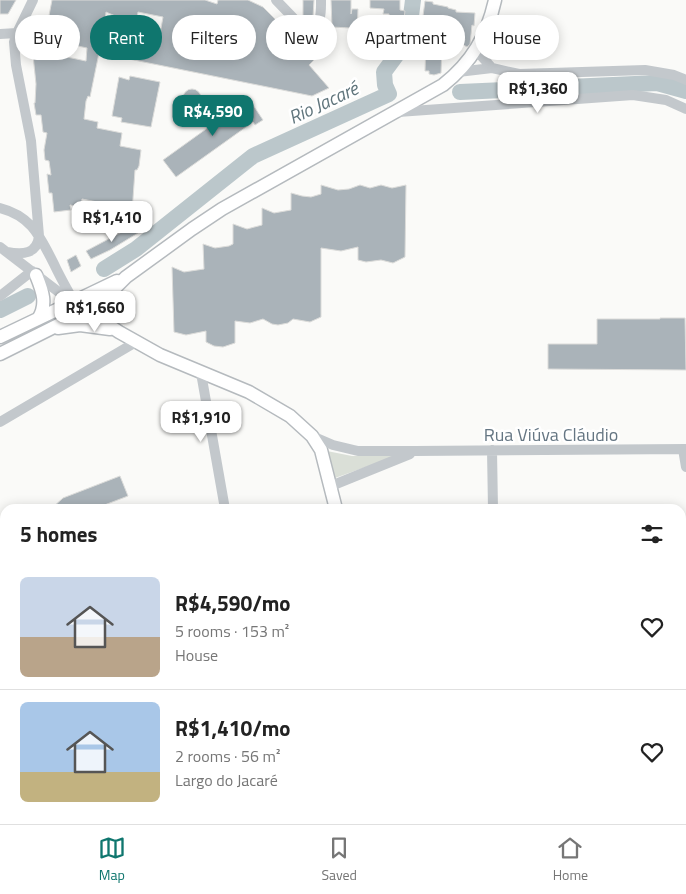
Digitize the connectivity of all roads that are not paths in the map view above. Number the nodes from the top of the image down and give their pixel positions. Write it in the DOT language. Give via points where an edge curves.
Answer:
graph roads {
  1 [pos="33,0"];
  2 [pos="276,0"];
  3 [pos="321,0"];
  4 [pos="495,0"];
  5 [pos="26,15"];
  6 [pos="491,15"];
  7 [pos="15,33"];
  8 [pos="0,34"];
  9 [pos="15,39"];
  10 [pos="475,51"];
  11 [pos="15,54"];
  12 [pos="16,60"];
  13 [pos="485,60"];
  14 [pos="492,68"];
  15 [pos="458,72"];
  16 [pos="686,80"];
  17 [pos="686,109"];
  18 [pos="397,111"];
  19 [pos="0,208"];
  20 [pos="39,236"];
  21 [pos="4,250"];
  22 [pos="34,273"];
  23 [pos="126,277"];
  24 [pos="0,296"];
  25 [pos="74,302"];
  26 [pos="86,311"];
  27 [pos="38,319"];
  28 [pos="46,330"];
  29 [pos="119,332"];
  30 [pos="0,337"];
  31 [pos="136,342"];
  32 [pos="0,354"];
  33 [pos="201,373"];
  34 [pos="0,422"];
  35 [pos="312,436"];
  36 [pos="685,449"];
  37 [pos="492,450"];
  38 [pos="415,452"];
  39 [pos="686,466"];
  40 [pos="331,486"];
  41 [pos="224,504"];
  42 [pos="335,504"];
  43 [pos="493,504"];
  1 -- 5 [label="street"];
  2 -- 3 [label="street" via="302,27 312,28 319,21"];
  4 -- 6 [label="main road"];
  7 -- 8 [label="street"];
  9 -- 11 [label="street"];
  10 -- 15 [label="main road"];
  12 -- 20 [label="street" via="31,141"];
  13 -- 14 [label="street"];
  14 -- 15 [label="street"];
  14 -- 16 [label="street" via="519,74 645,70"];
  15 -- 18 [label="main road"];
  17 -- 18 [label="street" via="666,100 632,95"];
  18 -- 23 [label="main road" via="222,210"];
  19 -- 20 [label="street" via="16,213"];
  20 -- 21 [label="street" via="32,250 18,254"];
  20 -- 25 [label="street"];
  21 -- 22 [label="street"];
  22 -- 24 [label="street"];
  22 -- 25 [label="street"];
  22 -- 27 [label="main road" via="44,299"];
  23 -- 25 [label="main road"];
  23 -- 26 [label="main road"];
  25 -- 26 [label="main road"];
  25 -- 27 [label="main road"];
  26 -- 28 [label="main road"];
  26 -- 29 [label="main road"];
  27 -- 30 [label="main road"];
  28 -- 29 [label="main road" via="80,325"];
  28 -- 32 [label="main road"];
  29 -- 31 [label="main road"];
  31 -- 33 [label="main road"];
  31 -- 34 [label="street"];
  33 -- 35 [label="main road" via="262,399 290,416"];
  33 -- 41 [label="street"];
  35 -- 38 [label="street, Rua Viúva Cláudio" via="350,450"];
  35 -- 40 [label="main road" via="321,450"];
  36 -- 37 [label="street, Rua Viúva Cláudio"];
  36 -- 39 [label="street"];
  37 -- 38 [label="street, Rua Viúva Cláudio"];
  37 -- 43 [label="street"];
  38 -- 40 [label="street"];
  40 -- 42 [label="main road"];
}
